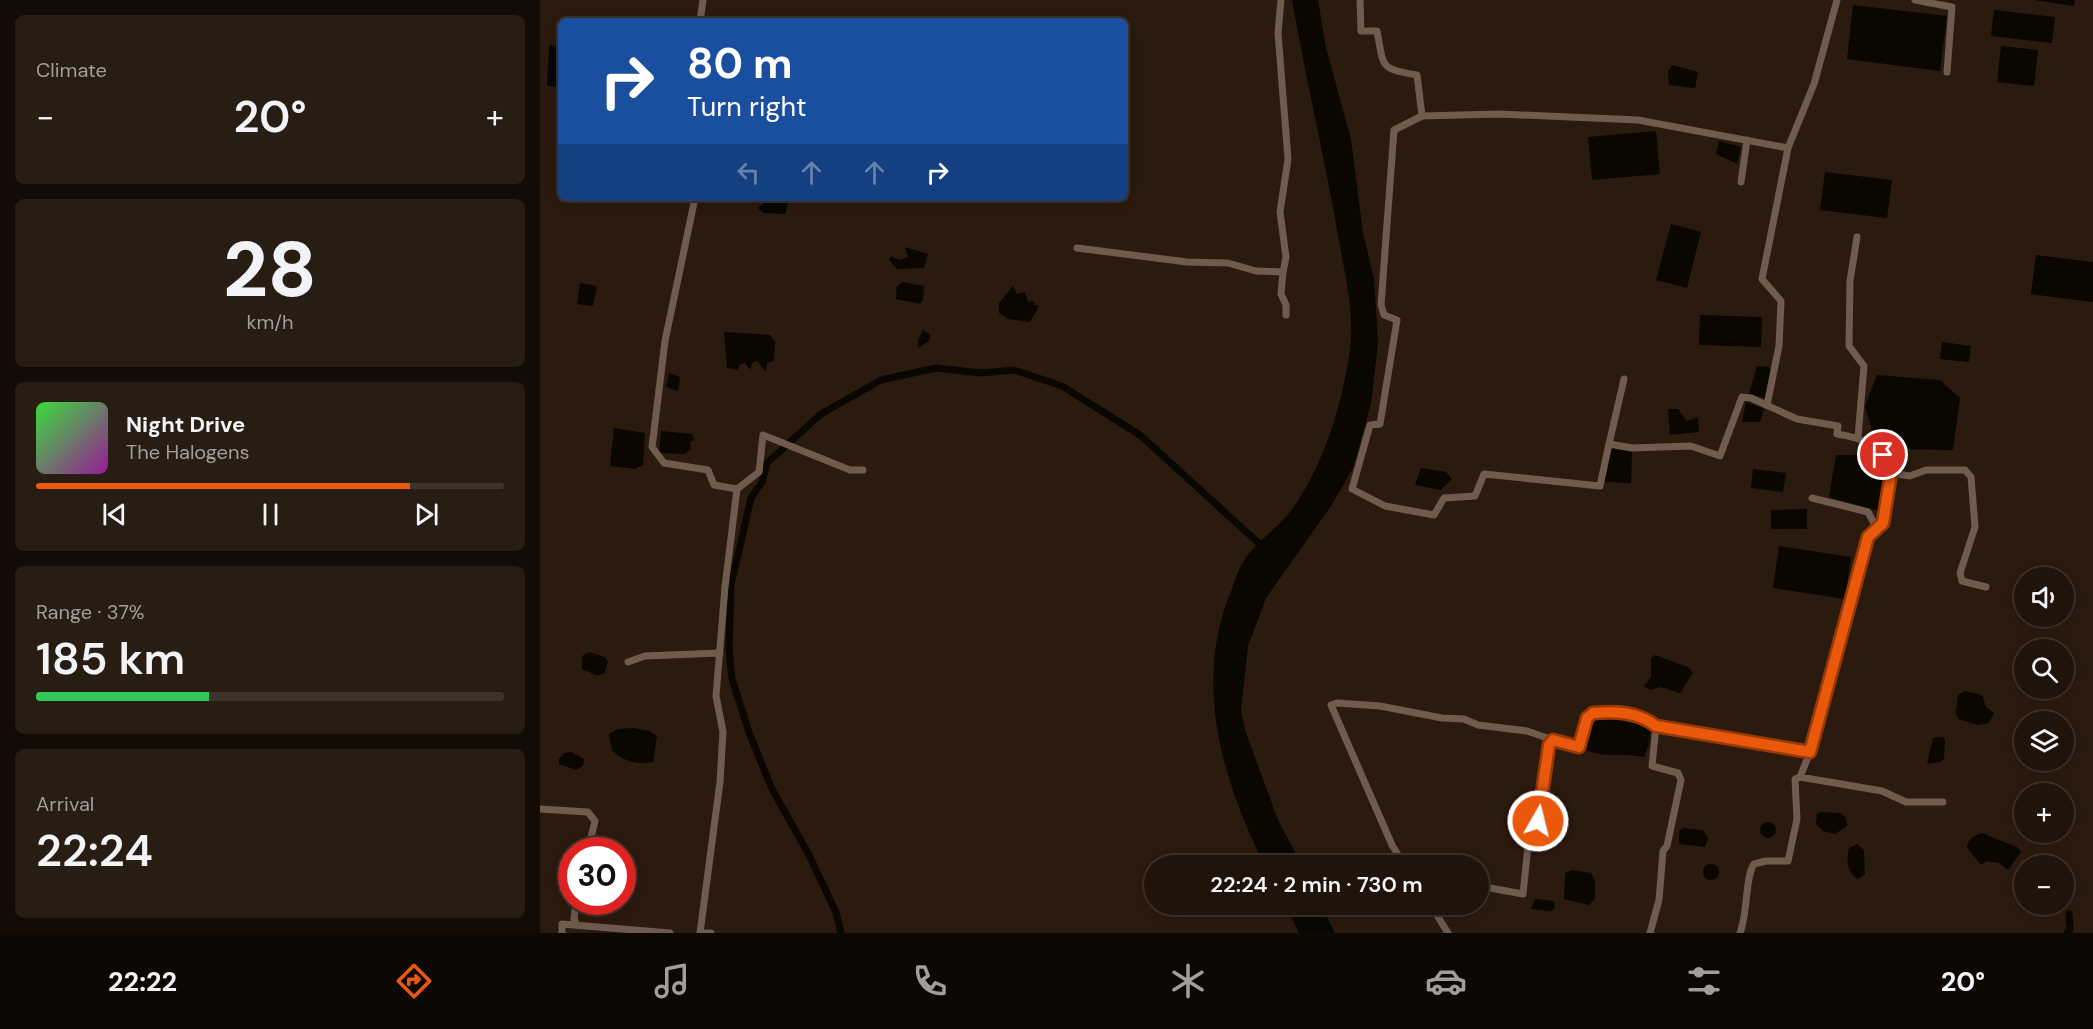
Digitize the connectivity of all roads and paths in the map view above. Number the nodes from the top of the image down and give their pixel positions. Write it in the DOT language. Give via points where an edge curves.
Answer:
graph roads {
  1 [pos="703,0"];
  2 [pos="1281,0"];
  3 [pos="1360,0"];
  4 [pos="1837,0"];
  5 [pos="1916,0"];
  6 [pos="700,18"];
  7 [pos="1947,72"];
  8 [pos="1422,116"];
  9 [pos="1747,140"];
  10 [pos="1788,148"];
  11 [pos="1741,183"];
  12 [pos="694,201"];
  13 [pos="1857,237"];
  14 [pos="1077,248"];
  15 [pos="1283,272"];
  16 [pos="1286,315"];
  17 [pos="1624,379"];
  18 [pos="1767,405"];
  19 [pos="1858,437"];
  20 [pos="1609,444"];
  21 [pos="863,470"];
  22 [pos="1891,473"];
  23 [pos="737,489"];
  24 [pos="1812,498"];
  25 [pos="1877,529"];
  26 [pos="1986,587"];
  27 [pos="720,653"];
  28 [pos="628,662"];
  29 [pos="1656,726"];
  30 [pos="1553,740"];
  31 [pos="1810,752"];
  32 [pos="1800,777"];
  33 [pos="1943,802"];
  34 [pos="540,809"];
  35 [pos="591,837"];
  36 [pos="1399,855"];
  37 [pos="1489,888"];
  38 [pos="575,915"];
  39 [pos="1437,915"];
  40 [pos="577,925"];
  41 [pos="562,933"];
  42 [pos="670,933"];
  43 [pos="701,933"];
  44 [pos="711,933"];
  45 [pos="1448,933"];
  46 [pos="1650,933"];
  47 [pos="1740,933"];
  1 -- 6 [label="street"];
  2 -- 15 [label="street" via="1278,33 1288,159 1280,212 1286,257"];
  3 -- 8 [label="street" via="1361,31 1377,31 1383,62 1390,70 1416,75"];
  4 -- 10 [label="street" via="1814,84"];
  5 -- 7 [label="street" via="1952,7"];
  8 -- 9 [label="street" via="1499,114 1638,120"];
  8 -- 20 [label="street" via="1394,130 1381,305 1384,315 1398,320 1380,424 1370,425 1352,489 1385,506 1434,515 1444,498 1475,496 1484,474 1600,486"];
  9 -- 10 [label="street"];
  9 -- 11 [label="street"];
  10 -- 18 [label="street" via="1762,279 1781,301 1779,346"];
  12 -- 23 [label="street" via="665,341 652,447 664,463 708,470 714,484"];
  13 -- 19 [label="street" via="1848,306 1849,346 1864,366"];
  14 -- 15 [label="street"];
  15 -- 16 [label="street" via="1281,294"];
  17 -- 20 [label="street"];
  18 -- 19 [label="street" via="1797,419 1838,426 1837,434"];
  18 -- 20 [label="street" via="1742,398 1720,456 1691,446 1632,448"];
  19 -- 22 [label="street" via="1883,455"];
  21 -- 23 [label="street" via="850,470 763,435 759,472"];
  22 -- 25 [label="street" via="1883,523"];
  22 -- 26 [label="street" via="1910,476 1926,470 1965,470 1971,477 1975,527 1960,573 1962,581"];
  23 -- 27 [label="street"];
  24 -- 25 [label="street" via="1868,512"];
  25 -- 31 [label="street" via="1868,537"];
  27 -- 28 [label="street" via="645,656"];
  27 -- 43 [label="street" via="716,696 723,732 720,782"];
  29 -- 30 [label="street" via="1628,713 1593,713 1587,718 1579,747"];
  29 -- 31 [label="street"];
  29 -- 46 [label="street" via="1652,766 1678,773 1681,780 1663,851 1659,900"];
  30 -- 36 [label="street" via="1464,719 1380,706 1330,705"];
  30 -- 37 [label="street" via="1547,755 1538,821 1528,846 1523,894"];
  31 -- 32 [label="street"];
  32 -- 33 [label="street" via="1882,791 1906,802"];
  32 -- 47 [label="street" via="1795,779 1797,819 1788,861 1755,864 1749,872"];
  34 -- 35 [label="street" via="588,812 595,821"];
  38 -- 40 [label="street"];
  39 -- 45 [label="street"];
  40 -- 41 [label="street" via="562,924"];
  40 -- 42 [label="street"];
  43 -- 44 [label="street"];
}
